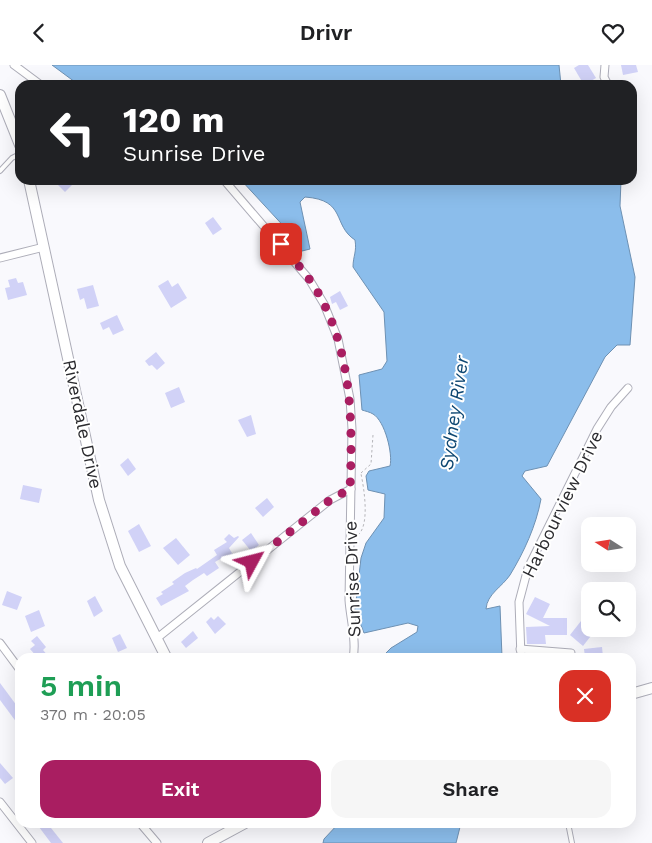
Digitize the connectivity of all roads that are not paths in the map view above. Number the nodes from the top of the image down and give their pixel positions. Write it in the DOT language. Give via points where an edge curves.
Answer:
graph roads {
  1 [pos="14,65"];
  2 [pos="605,65"];
  3 [pos="34,80"];
  4 [pos="606,80"];
  5 [pos="0,95"];
  6 [pos="15,132"];
  7 [pos="15,156"];
  8 [pos="0,171"];
  9 [pos="31,185"];
  10 [pos="228,185"];
  11 [pos="44,247"];
  12 [pos="0,258"];
  13 [pos="628,388"];
  14 [pos="350,489"];
  15 [pos="156,639"];
  16 [pos="0,643"];
  17 [pos="520,649"];
  18 [pos="164,653"];
  19 [pos="354,653"];
  20 [pos="520,653"];
  21 [pos="571,653"];
  22 [pos="15,663"];
  23 [pos="652,688"];
  24 [pos="636,693"];
  25 [pos="0,802"];
  26 [pos="15,821"];
  27 [pos="20,828"];
  28 [pos="144,828"];
  29 [pos="236,828"];
  30 [pos="569,828"];
  31 [pos="32,843"];
  32 [pos="156,843"];
  33 [pos="208,843"];
  34 [pos="572,843"];
  1 -- 3 [label="street"];
  2 -- 4 [label="street"];
  5 -- 6 [label="main road"];
  7 -- 8 [label="lane"];
  9 -- 11 [label="main road, Riverdale Drive"];
  10 -- 14 [label="street, Sunrise Drive" via="305,273 331,321 341,350 350,399"];
  11 -- 12 [label="street"];
  11 -- 15 [label="main road, Riverdale Drive" via="99,500 120,566"];
  13 -- 17 [label="street, Harbourview Drive" via="598,429 528,568 519,602"];
  14 -- 15 [label="street" via="330,500"];
  14 -- 19 [label="street, Sunrise Drive" via="350,618"];
  15 -- 18 [label="main road, Riverdale Drive"];
  16 -- 22 [label="street"];
  17 -- 20 [label="street, Harbourview Drive"];
  17 -- 21 [label="street"];
  23 -- 24 [label="main road"];
  25 -- 26 [label="street"];
  27 -- 31 [label="street"];
  28 -- 32 [label="street"];
  29 -- 33 [label="main road"];
  30 -- 34 [label="lane"];
}
